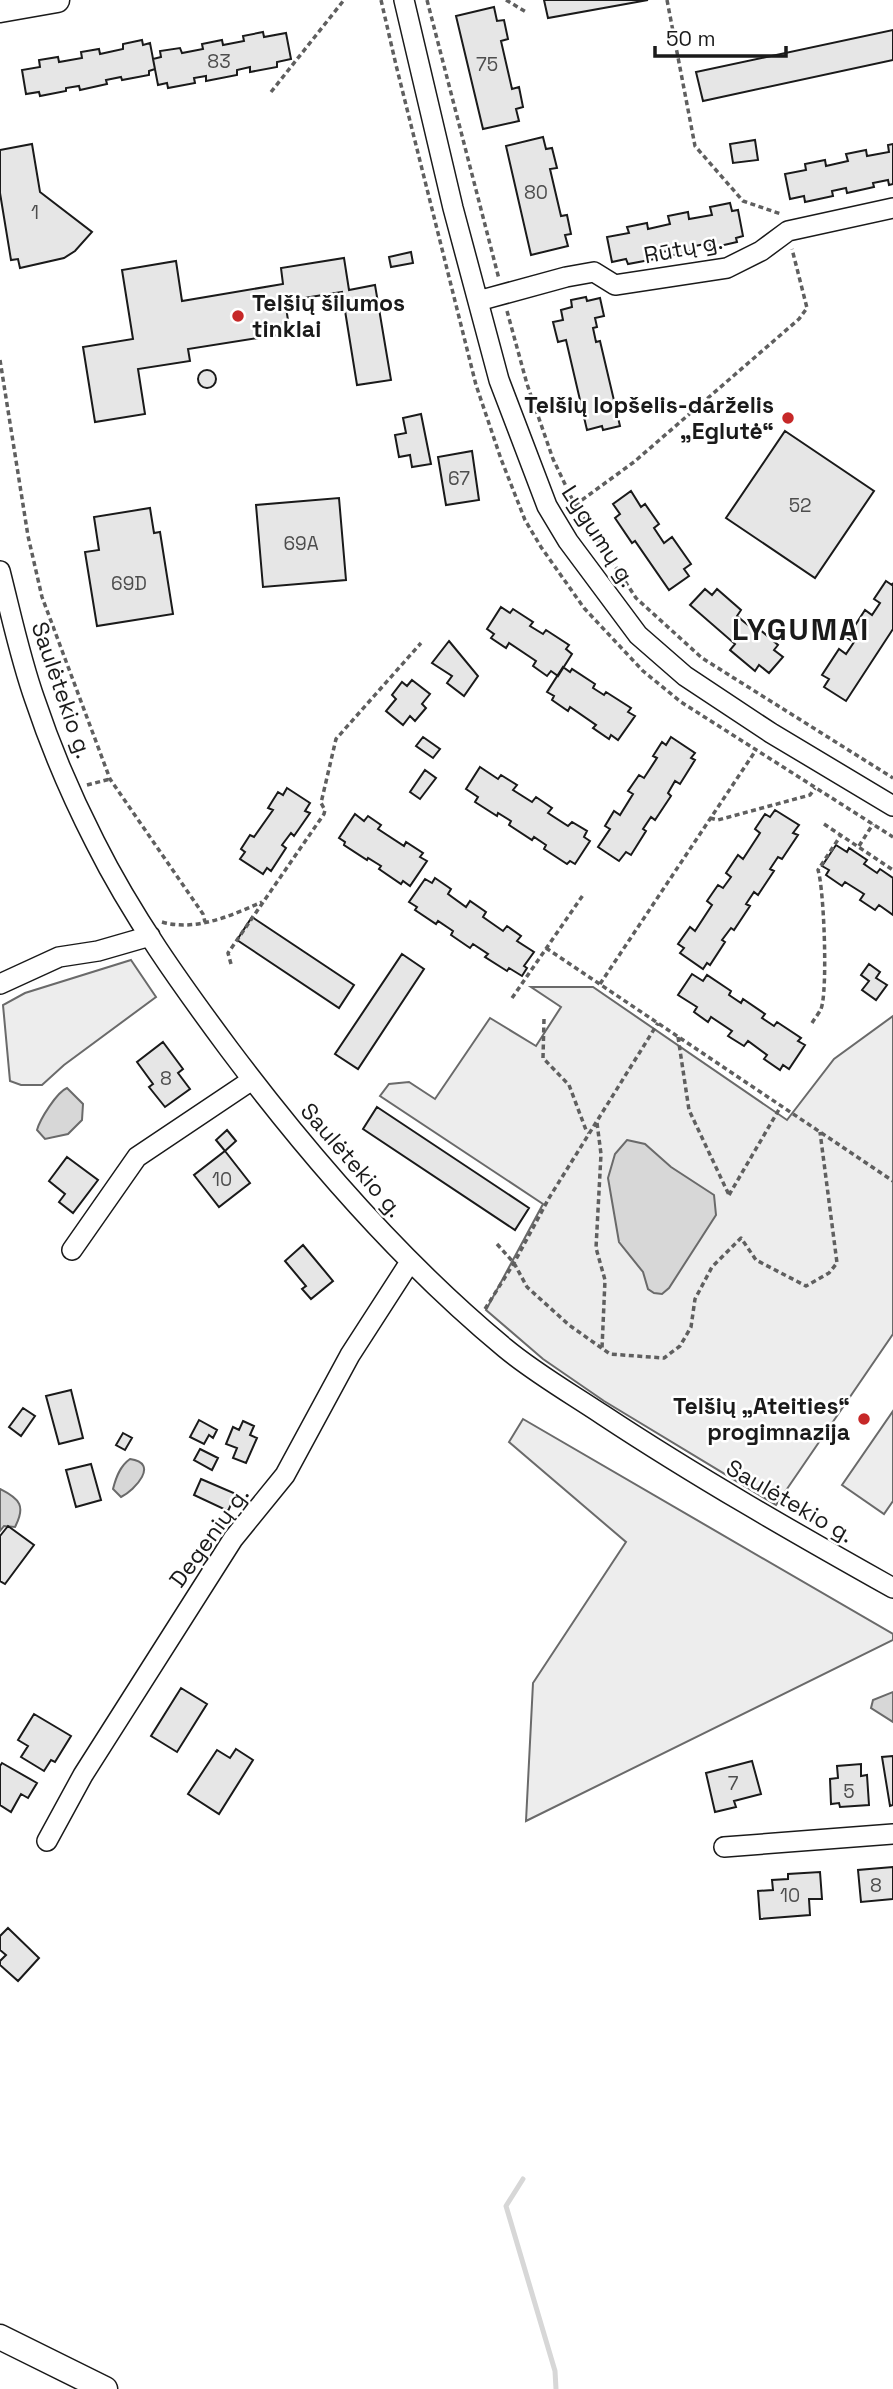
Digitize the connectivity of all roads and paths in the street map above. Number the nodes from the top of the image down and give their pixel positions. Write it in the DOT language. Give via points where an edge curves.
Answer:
graph roads {
  1 [pos="57,0"];
  2 [pos="344,0"];
  3 [pos="381,0"];
  4 [pos="404,0"];
  5 [pos="427,0"];
  6 [pos="506,0"];
  7 [pos="0,10"];
  8 [pos="526,12"];
  9 [pos="271,92"];
  10 [pos="893,208"];
  11 [pos="503,295"];
  12 [pos="478,301"];
  13 [pos="0,360"];
  14 [pos="0,571"];
  15 [pos="421,643"];
  16 [pos="756,750"];
  17 [pos="893,778"];
  18 [pos="110,779"];
  19 [pos="815,788"];
  20 [pos="71,789"];
  21 [pos="893,806"];
  22 [pos="710,818"];
  23 [pos="824,824"];
  24 [pos="873,824"];
  25 [pos="841,835"];
  26 [pos="893,837"];
  27 [pos="859,847"];
  28 [pos="893,870"];
  29 [pos="583,895"];
  30 [pos="263,901"];
  31 [pos="134,911"];
  32 [pos="205,922"];
  33 [pos="150,936"];
  34 [pos="546,948"];
  35 [pos="231,964"];
  36 [pos="0,984"];
  37 [pos="599,984"];
  38 [pos="512,998"];
  39 [pos="544,1019"];
  40 [pos="658,1023"];
  41 [pos="812,1023"];
  42 [pos="678,1037"];
  43 [pos="252,1080"];
  44 [pos="781,1106"];
  45 [pos="597,1121"];
  46 [pos="820,1132"];
  47 [pos="589,1133"];
  48 [pos="893,1181"];
  49 [pos="497,1244"];
  50 [pos="72,1250"];
  51 [pos="410,1262"];
  52 [pos="514,1263"];
  53 [pos="476,1322"];
  54 [pos="602,1349"];
  55 [pos="893,1588"];
  56 [pos="893,1834"];
  57 [pos="47,1841"];
  58 [pos="724,1847"];
  59 [pos="0,2337"];
  60 [pos="105,2389"];
  1 -- 7 [label="main road"];
  2 -- 9 [label="path"];
  3 -- 16 [label="path" via="476,384 525,520 584,608 643,671 681,702"];
  4 -- 12 [label="street, Lygumų g."];
  5 -- 11 [label="path"];
  6 -- 8 [label="path"];
  10 -- 11 [label="street, Rūtų g." via="788,232 727,268 615,285 594,272"];
  11 -- 12 [label="street, Rūtų g."];
  11 -- 17 [label="path" via="553,459 575,505 636,598 702,658"];
  12 -- 21 [label="street, Lygumų g." via="499,380 547,506 638,635 685,676"];
  13 -- 18 [label="path" via="42,597"];
  14 -- 20 [label="street, Saulėtekio g." via="35,701"];
  15 -- 30 [label="path" via="336,739 321,803 324,814"];
  16 -- 19 [label="path"];
  16 -- 22 [label="path"];
  18 -- 20 [label="path"];
  18 -- 32 [label="path"];
  19 -- 22 [label="path" via="810,795 718,820"];
  19 -- 24 [label="path"];
  20 -- 31 [label="street, Saulėtekio g."];
  22 -- 37 [label="path"];
  23 -- 25 [label="path"];
  24 -- 26 [label="path"];
  24 -- 27 [label="path"];
  25 -- 27 [label="path"];
  25 -- 41 [label="path" via="818,870 823,896 824,984 822,1008"];
  27 -- 28 [label="path"];
  29 -- 34 [label="path"];
  30 -- 32 [label="path" via="227,918"];
  30 -- 35 [label="path" via="228,953"];
  31 -- 32 [label="path" via="166,923"];
  31 -- 33 [label="street, Saulėtekio g."];
  33 -- 36 [label="street" via="60,957"];
  33 -- 43 [label="street, Saulėtekio g." via="181,986"];
  34 -- 37 [label="path"];
  34 -- 38 [label="path"];
  37 -- 40 [label="path"];
  39 -- 47 [label="path" via="543,1058 569,1085"];
  40 -- 42 [label="path"];
  40 -- 45 [label="path"];
  42 -- 44 [label="path"];
  42 -- 44 [label="path" via="688,1110 729,1195"];
  43 -- 50 [label="street" via="137,1157"];
  43 -- 51 [label="street, Saulėtekio g." via="325,1170"];
  44 -- 46 [label="path"];
  45 -- 47 [label="path"];
  45 -- 54 [label="path" via="601,1154 596,1248 606,1280"];
  46 -- 48 [label="path"];
  46 -- 54 [label="path" via="837,1263 829,1273 806,1286 755,1260 741,1238 712,1267 695,1299 691,1327 680,1346 664,1358 610,1354"];
  47 -- 52 [label="path"];
  49 -- 52 [label="path"];
  51 -- 53 [label="street, Saulėtekio g."];
  51 -- 57 [label="street, Degenių g." via="350,1355 285,1475 233,1539 83,1775"];
  52 -- 53 [label="path"];
  52 -- 54 [label="path" via="527,1287"];
  53 -- 55 [label="street, Saulėtekio g." via="506,1349 649,1445"];
  56 -- 58 [label="street"];
  59 -- 60 [label="main road"];
}
